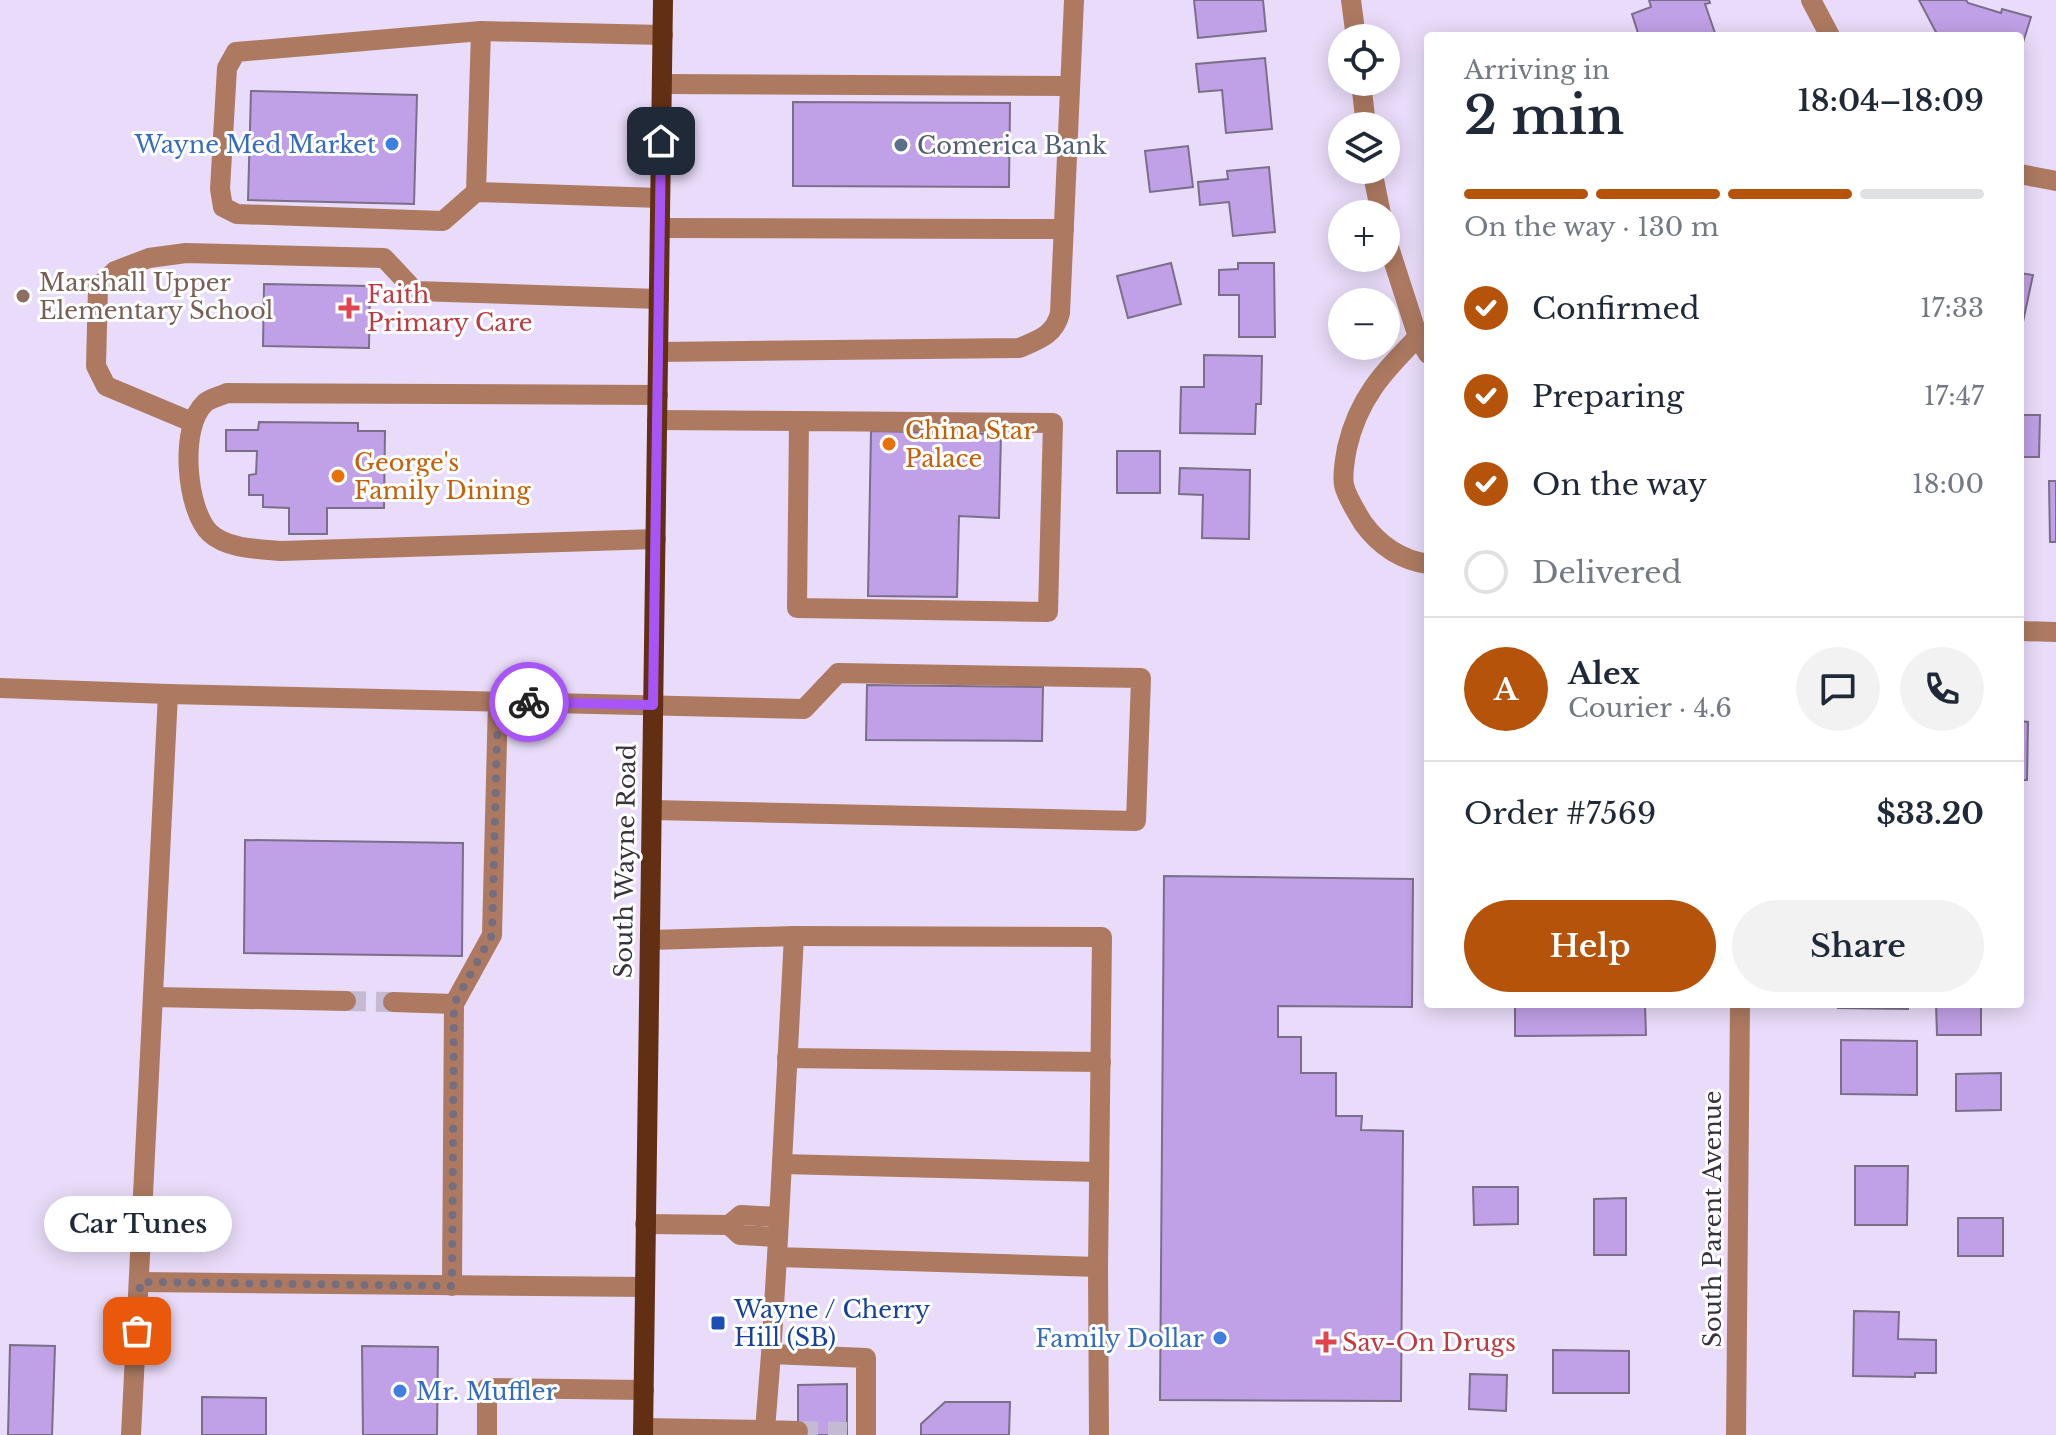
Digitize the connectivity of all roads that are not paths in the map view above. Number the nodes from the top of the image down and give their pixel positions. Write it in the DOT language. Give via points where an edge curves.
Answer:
graph roads {
  1 [pos="663,0"];
  2 [pos="1074,0"];
  3 [pos="1351,0"];
  4 [pos="1811,0"];
  5 [pos="1354,24"];
  6 [pos="481,31"];
  7 [pos="1828,32"];
  8 [pos="663,35"];
  9 [pos="662,84"];
  10 [pos="1070,86"];
  11 [pos="2024,175"];
  12 [pos="2056,181"];
  13 [pos="476,192"];
  14 [pos="660,198"];
  15 [pos="660,228"];
  16 [pos="1064,229"];
  17 [pos="1398,272"];
  18 [pos="659,299"];
  19 [pos="1423,346"];
  20 [pos="658,352"];
  21 [pos="658,395"];
  22 [pos="657,420"];
  23 [pos="799,421"];
  24 [pos="192,422"];
  25 [pos="656,539"];
  26 [pos="1424,563"];
  27 [pos="2024,631"];
  28 [pos="2056,632"];
  29 [pos="0,688"];
  30 [pos="168,694"];
  31 [pos="498,701"];
  32 [pos="653,705"];
  33 [pos="653,810"];
  34 [pos="794,936"];
  35 [pos="650,940"];
  36 [pos="154,997"];
  37 [pos="346,1001"];
  38 [pos="393,1002"];
  39 [pos="454,1004"];
  40 [pos="1740,1008"];
  41 [pos="787,1058"];
  42 [pos="1101,1062"];
  43 [pos="782,1164"];
  44 [pos="1099,1172"];
  45 [pos="645,1224"];
  46 [pos="778,1237"];
  47 [pos="1098,1267"];
  48 [pos="140,1282"];
  49 [pos="452,1286"];
  50 [pos="645,1287"];
  51 [pos="771,1354"];
  52 [pos="644,1390"];
  53 [pos="643,1431"];
  54 [pos="798,1431"];
  55 [pos="765,1433"];
  56 [pos="859,1433"];
  57 [pos="131,1435"];
  58 [pos="487,1435"];
  59 [pos="1099,1435"];
  60 [pos="1736,1435"];
  1 -- 8 [label="main road, South Wayne Road"];
  2 -- 10 [label="street"];
  3 -- 5 [label="street"];
  4 -- 7 [label="street"];
  6 -- 8 [label="street"];
  6 -- 13 [label="street"];
  6 -- 13 [label="street" via="236,52 227,68 220,189 223,207 237,214 443,221"];
  8 -- 9 [label="main road, South Wayne Road"];
  9 -- 10 [label="street"];
  9 -- 14 [label="main road, South Wayne Road"];
  10 -- 16 [label="street"];
  11 -- 12 [label="street"];
  13 -- 14 [label="street"];
  14 -- 15 [label="main road, South Wayne Road"];
  15 -- 16 [label="street"];
  15 -- 18 [label="main road, South Wayne Road"];
  16 -- 20 [label="street" via="1058,323 1047,336 1019,348"];
  17 -- 19 [label="street"];
  18 -- 20 [label="main road, South Wayne Road"];
  18 -- 24 [label="street" via="415,291 384,258 186,253 149,258 115,271 98,287 96,366 106,386"];
  19 -- 26 [label="street" via="1384,371 1354,420 1344,483 1375,539 1410,561"];
  20 -- 21 [label="main road, South Wayne Road"];
  21 -- 22 [label="main road, South Wayne Road"];
  21 -- 24 [label="street" via="227,393 205,403"];
  22 -- 23 [label="street"];
  22 -- 25 [label="main road, South Wayne Road"];
  23 -- 23 [label="street" via="797,608 1048,612 1053,423"];
  24 -- 25 [label="street" via="190,482 197,510 210,533 241,548"];
  25 -- 32 [label="main road, South Wayne Road"];
  27 -- 28 [label="street"];
  29 -- 30 [label="street"];
  30 -- 31 [label="street"];
  30 -- 36 [label="street"];
  31 -- 32 [label="street"];
  31 -- 39 [label="street" via="492,935"];
  32 -- 33 [label="main road, South Wayne Road"];
  32 -- 33 [label="street" via="804,709 838,673 1141,678 1136,821"];
  33 -- 35 [label="main road, South Wayne Road"];
  34 -- 35 [label="street"];
  34 -- 41 [label="street"];
  34 -- 42 [label="street" via="1102,937"];
  35 -- 45 [label="main road, South Wayne Road"];
  36 -- 37 [label="street"];
  36 -- 48 [label="street"];
  38 -- 39 [label="street"];
  39 -- 49 [label="street"];
  40 -- 60 [label="street, South Parent Avenue"];
  41 -- 42 [label="street"];
  41 -- 43 [label="street"];
  42 -- 44 [label="street"];
  43 -- 44 [label="street"];
  43 -- 46 [label="street"];
  44 -- 47 [label="street"];
  45 -- 46 [label="street" via="729,1225 741,1215"];
  45 -- 50 [label="main road, South Wayne Road"];
  46 -- 47 [label="street"];
  46 -- 51 [label="street"];
  47 -- 59 [label="street"];
  48 -- 49 [label="street"];
  48 -- 57 [label="street"];
  49 -- 50 [label="street"];
  50 -- 52 [label="main road, South Wayne Road"];
  51 -- 55 [label="street"];
  51 -- 56 [label="street" via="866,1358"];
  52 -- 53 [label="main road, South Wayne Road"];
  52 -- 58 [label="street" via="487,1388"];
  53 -- 55 [label="street"];
  54 -- 55 [label="street"];
}
